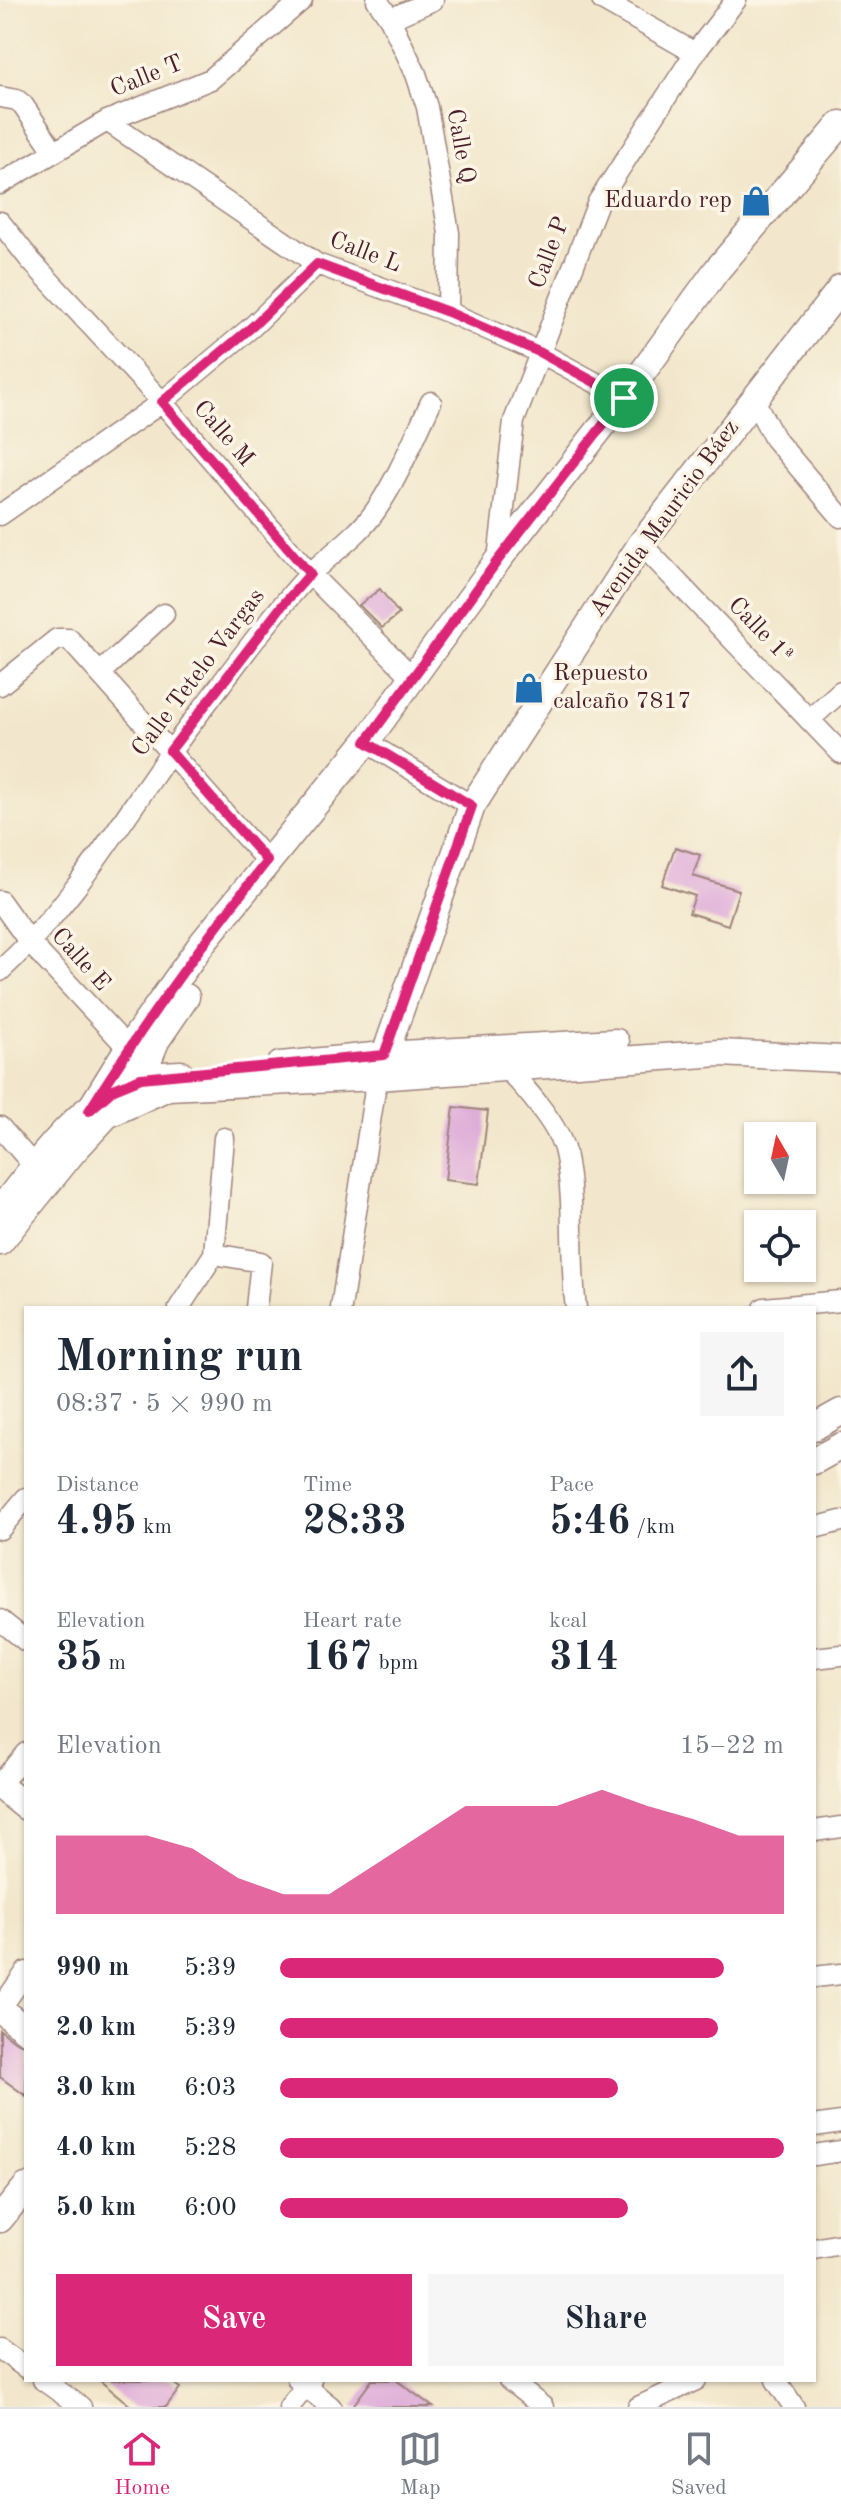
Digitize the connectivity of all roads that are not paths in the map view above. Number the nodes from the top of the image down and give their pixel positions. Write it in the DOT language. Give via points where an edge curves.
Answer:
graph roads {
  1 [pos="302,0"];
  2 [pos="377,0"];
  3 [pos="433,0"];
  4 [pos="602,0"];
  5 [pos="736,0"];
  6 [pos="390,19"];
  7 [pos="695,53"];
  8 [pos="0,97"];
  9 [pos="107,121"];
  10 [pos="841,124"];
  11 [pos="54,151"];
  12 [pos="0,184"];
  13 [pos="0,222"];
  14 [pos="317,264"];
  15 [pos="841,288"];
  16 [pos="448,312"];
  17 [pos="539,352"];
  18 [pos="624,398"];
  19 [pos="753,398"];
  20 [pos="162,402"];
  21 [pos="431,402"];
  22 [pos="0,515"];
  23 [pos="841,517"];
  24 [pos="641,544"];
  25 [pos="498,560"];
  26 [pos="310,574"];
  27 [pos="164,614"];
  28 [pos="100,673"];
  29 [pos="412,677"];
  30 [pos="0,685"];
  31 [pos="841,691"];
  32 [pos="809,720"];
  33 [pos="366,742"];
  34 [pos="170,751"];
  35 [pos="841,753"];
  36 [pos="472,806"];
  37 [pos="267,861"];
  38 [pos="0,901"];
  39 [pos="30,943"];
  40 [pos="0,971"];
  41 [pos="841,1042"];
  42 [pos="128,1048"];
  43 [pos="841,1059"];
  44 [pos="380,1066"];
  45 [pos="506,1068"];
  46 [pos="141,1078"];
  47 [pos="89,1111"];
  48 [pos="0,1127"];
  49 [pos="224,1138"];
  50 [pos="34,1166"];
  51 [pos="0,1210"];
  52 [pos="0,1242"];
  53 [pos="214,1254"];
  54 [pos="841,1301"];
  55 [pos="180,1306"];
  56 [pos="256,1306"];
  57 [pos="341,1306"];
  58 [pos="576,1306"];
  59 [pos="786,1306"];
  60 [pos="841,1412"];
  61 [pos="816,1426"];
  62 [pos="841,1446"];
  63 [pos="816,1460"];
  64 [pos="24,1500"];
  65 [pos="841,1521"];
  66 [pos="816,1527"];
  67 [pos="0,1529"];
  68 [pos="0,1620"];
  69 [pos="24,1639"];
  70 [pos="816,1651"];
  71 [pos="841,1655"];
  72 [pos="24,1755"];
  73 [pos="0,1785"];
  74 [pos="24,1805"];
  75 [pos="841,1827"];
  76 [pos="816,1831"];
  77 [pos="841,1974"];
  78 [pos="24,1975"];
  79 [pos="816,1977"];
  80 [pos="0,2009"];
  81 [pos="24,2028"];
  82 [pos="841,2122"];
  83 [pos="816,2126"];
  84 [pos="841,2151"];
  85 [pos="816,2155"];
  86 [pos="24,2189"];
  87 [pos="0,2219"];
  88 [pos="841,2244"];
  89 [pos="816,2249"];
  90 [pos="0,2349"];
  91 [pos="24,2367"];
  92 [pos="46,2382"];
  93 [pos="305,2382"];
  94 [pos="512,2382"];
  95 [pos="692,2382"];
  96 [pos="777,2382"];
  97 [pos="81,2407"];
  98 [pos="289,2407"];
  99 [pos="331,2407"];
  100 [pos="543,2407"];
  101 [pos="638,2407"];
  102 [pos="794,2407"];
  1 -- 9 [label="street, Calle T" via="211,79"];
  2 -- 6 [label="street, Calle Q"];
  3 -- 6 [label="street"];
  4 -- 7 [label="street"];
  5 -- 7 [label="street, Calle P"];
  6 -- 16 [label="street, Calle Q" via="427,107 449,233"];
  7 -- 17 [label="street, Calle P" via="598,202"];
  8 -- 11 [label="street" via="23,105"];
  9 -- 11 [label="street, Calle T"];
  9 -- 14 [label="street, Calle L"];
  10 -- 18 [label="main road" via="716,271"];
  11 -- 12 [label="street, Calle T"];
  13 -- 20 [label="street, Calle M"];
  14 -- 16 [label="street, Calle L"];
  14 -- 20 [label="street"];
  15 -- 19 [label="main road, Avenida Mauricio Báez"];
  16 -- 17 [label="street, Calle L"];
  17 -- 18 [label="street, Calle L"];
  17 -- 25 [label="street, Calle P" via="514,421"];
  18 -- 25 [label="main road"];
  19 -- 23 [label="street" via="774,438"];
  19 -- 24 [label="main road, Avenida Mauricio Báez"];
  20 -- 22 [label="street"];
  20 -- 26 [label="street, Calle M"];
  21 -- 26 [label="street, Calle Tetelo Vargas" via="378,508"];
  24 -- 32 [label="street, Calle 1ª"];
  24 -- 36 [label="main road, Avenida Mauricio Báez"];
  25 -- 29 [label="main road"];
  26 -- 29 [label="street, Calle M"];
  26 -- 34 [label="street, Calle Tetelo Vargas"];
  27 -- 28 [label="street"];
  28 -- 30 [label="street" via="63,638"];
  28 -- 34 [label="street"];
  29 -- 33 [label="main road"];
  31 -- 32 [label="street"];
  32 -- 35 [label="street, Calle 1ª"];
  33 -- 36 [label="street"];
  33 -- 37 [label="main road"];
  34 -- 37 [label="street"];
  34 -- 39 [label="street, Calle Tetelo Vargas" via="87,876"];
  36 -- 44 [label="main road, Avenida Mauricio Báez"];
  37 -- 42 [label="main road"];
  37 -- 46 [label="main road" via="220,946 156,1041"];
  38 -- 39 [label="street, Calle E"];
  39 -- 40 [label="street, Calle Tetelo Vargas"];
  39 -- 42 [label="street, Calle E"];
  41 -- 44 [label="main road" via="706,1037"];
  42 -- 47 [label="main road"];
  43 -- 45 [label="main road" via="720,1053"];
  44 -- 45 [label="main road"];
  44 -- 46 [label="main road"];
  44 -- 52 [label="main road" via="168,1087 107,1115"];
  44 -- 57 [label="street, Avenida Mauricio Báez"];
  45 -- 58 [label="street" via="534,1097 565,1151"];
  46 -- 47 [label="main road" via="114,1089"];
  47 -- 50 [label="main road"];
  48 -- 50 [label="street"];
  49 -- 53 [label="street"];
  50 -- 51 [label="main road"];
  53 -- 55 [label="street"];
  53 -- 56 [label="street" via="261,1262"];
  54 -- 59 [label="street"];
  60 -- 61 [label="main road"];
  62 -- 63 [label="main road"];
  64 -- 67 [label="street"];
  65 -- 66 [label="street"];
  68 -- 69 [label="street"];
  70 -- 71 [label="street"];
  72 -- 73 [label="street"];
  73 -- 74 [label="main road"];
  75 -- 76 [label="street"];
  77 -- 79 [label="street"];
  78 -- 80 [label="street"];
  80 -- 81 [label="main road"];
  82 -- 83 [label="street"];
  84 -- 85 [label="street"];
  86 -- 87 [label="main road"];
  88 -- 89 [label="street"];
  90 -- 91 [label="street"];
  92 -- 97 [label="street"];
  93 -- 98 [label="street"];
  93 -- 99 [label="street"];
  94 -- 100 [label="street"];
  95 -- 101 [label="street"];
  96 -- 102 [label="street"];
}
